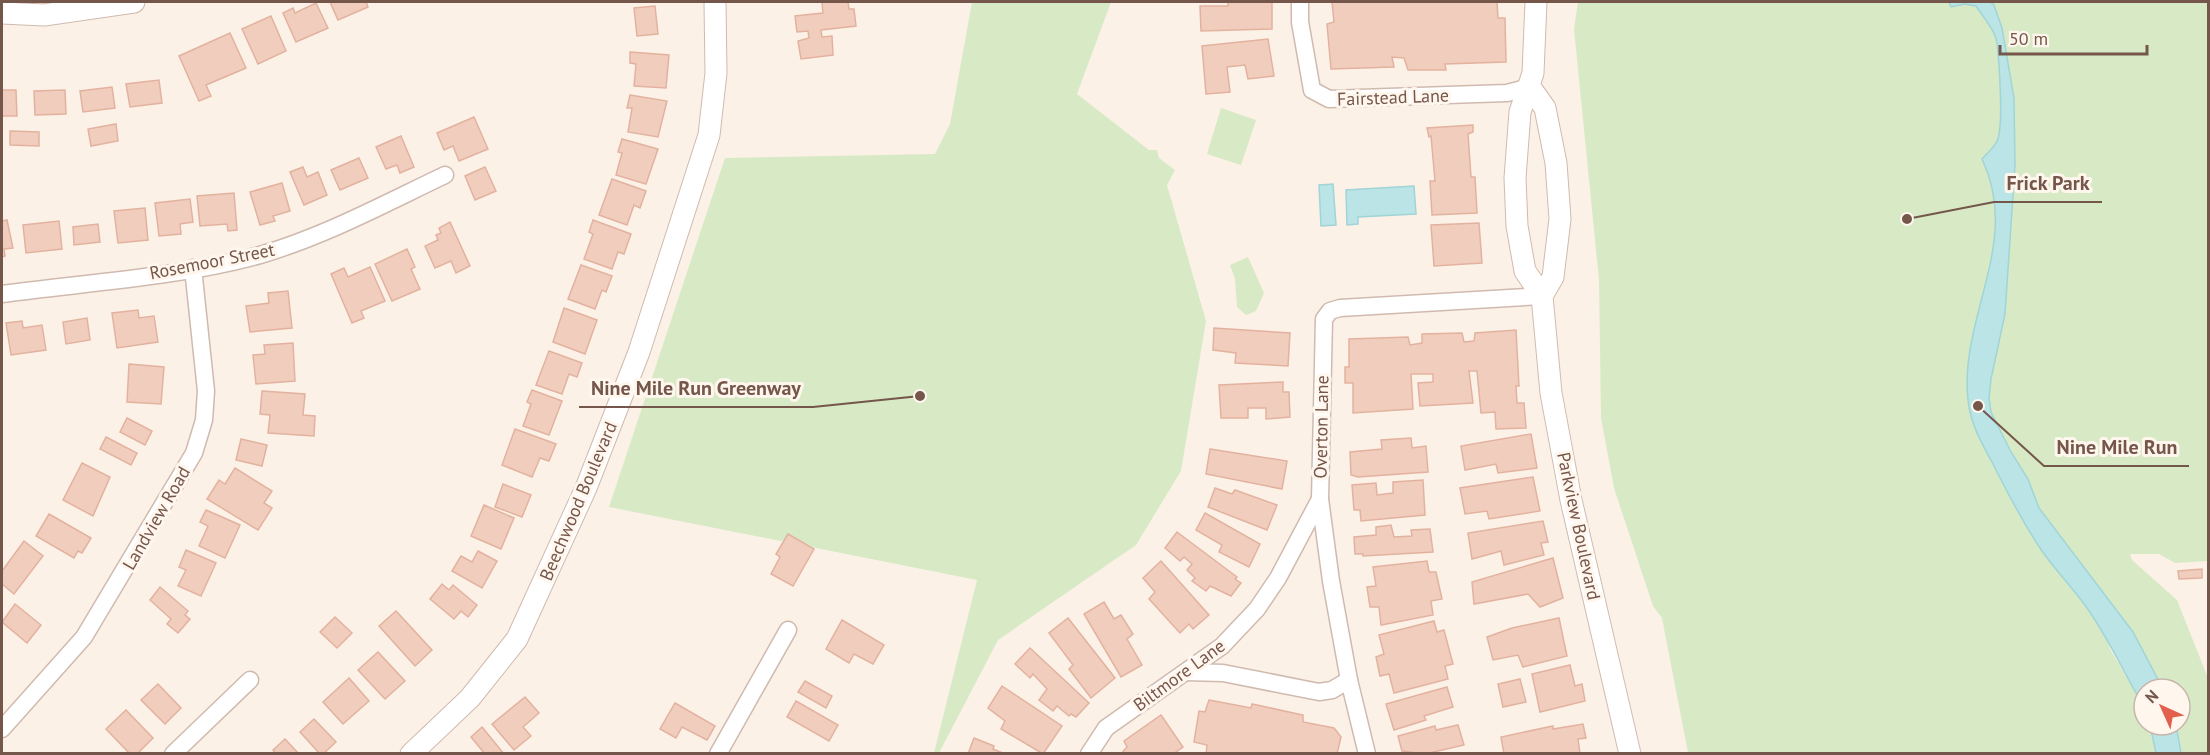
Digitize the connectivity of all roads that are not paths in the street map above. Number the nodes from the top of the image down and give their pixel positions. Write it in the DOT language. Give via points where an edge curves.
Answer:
graph roads {
  1 [pos="134,2"];
  2 [pos="715,2"];
  3 [pos="1300,2"];
  4 [pos="1536,2"];
  5 [pos="2,13"];
  6 [pos="1530,87"];
  7 [pos="445,175"];
  8 [pos="193,268"];
  9 [pos="2,294"];
  10 [pos="1542,296"];
  11 [pos="1320,499"];
  12 [pos="788,630"];
  13 [pos="1186,672"];
  14 [pos="250,680"];
  15 [pos="1349,680"];
  16 [pos="2,729"];
  17 [pos="173,753"];
  18 [pos="411,753"];
  19 [pos="718,753"];
  20 [pos="1089,753"];
  21 [pos="1367,753"];
  22 [pos="1630,753"];
  1 -- 5 [label="street" via="44,15"];
  2 -- 18 [label="street, Beechwood Boulevard" via="716,73 709,135 639,352 586,488 517,639 470,698"];
  3 -- 6 [label="street, Fairstead Lane" via="1308,77 1312,90 1329,99 1507,93"];
  4 -- 6 [label="street, Parkview Boulevard"];
  6 -- 10 [label="street, Parkview Boulevard" via="1520,112 1515,178 1517,226 1525,271"];
  6 -- 10 [label="street, Parkview Boulevard" via="1545,108 1556,163 1560,219 1553,278"];
  7 -- 8 [label="street, Rosemoor Street" via="321,234 259,255"];
  8 -- 9 [label="street, Rosemoor Street"];
  8 -- 16 [label="street, Landview Road" via="206,391 204,420 194,453 84,637"];
  10 -- 11 [label="street, Overton Lane" via="1330,311 1324,319 1322,343"];
  10 -- 22 [label="street, Parkview Boulevard" via="1551,393 1571,500"];
  11 -- 13 [label="street, Biltmore Lane" via="1257,609 1222,646"];
  11 -- 15 [label="street, Overton Lane"];
  12 -- 19 [label="street"];
  13 -- 15 [label="street" via="1223,673 1319,692"];
  13 -- 20 [label="street, Biltmore Lane" via="1106,728"];
  14 -- 17 [label="street"];
  15 -- 21 [label="street, Overton Lane"];
}
